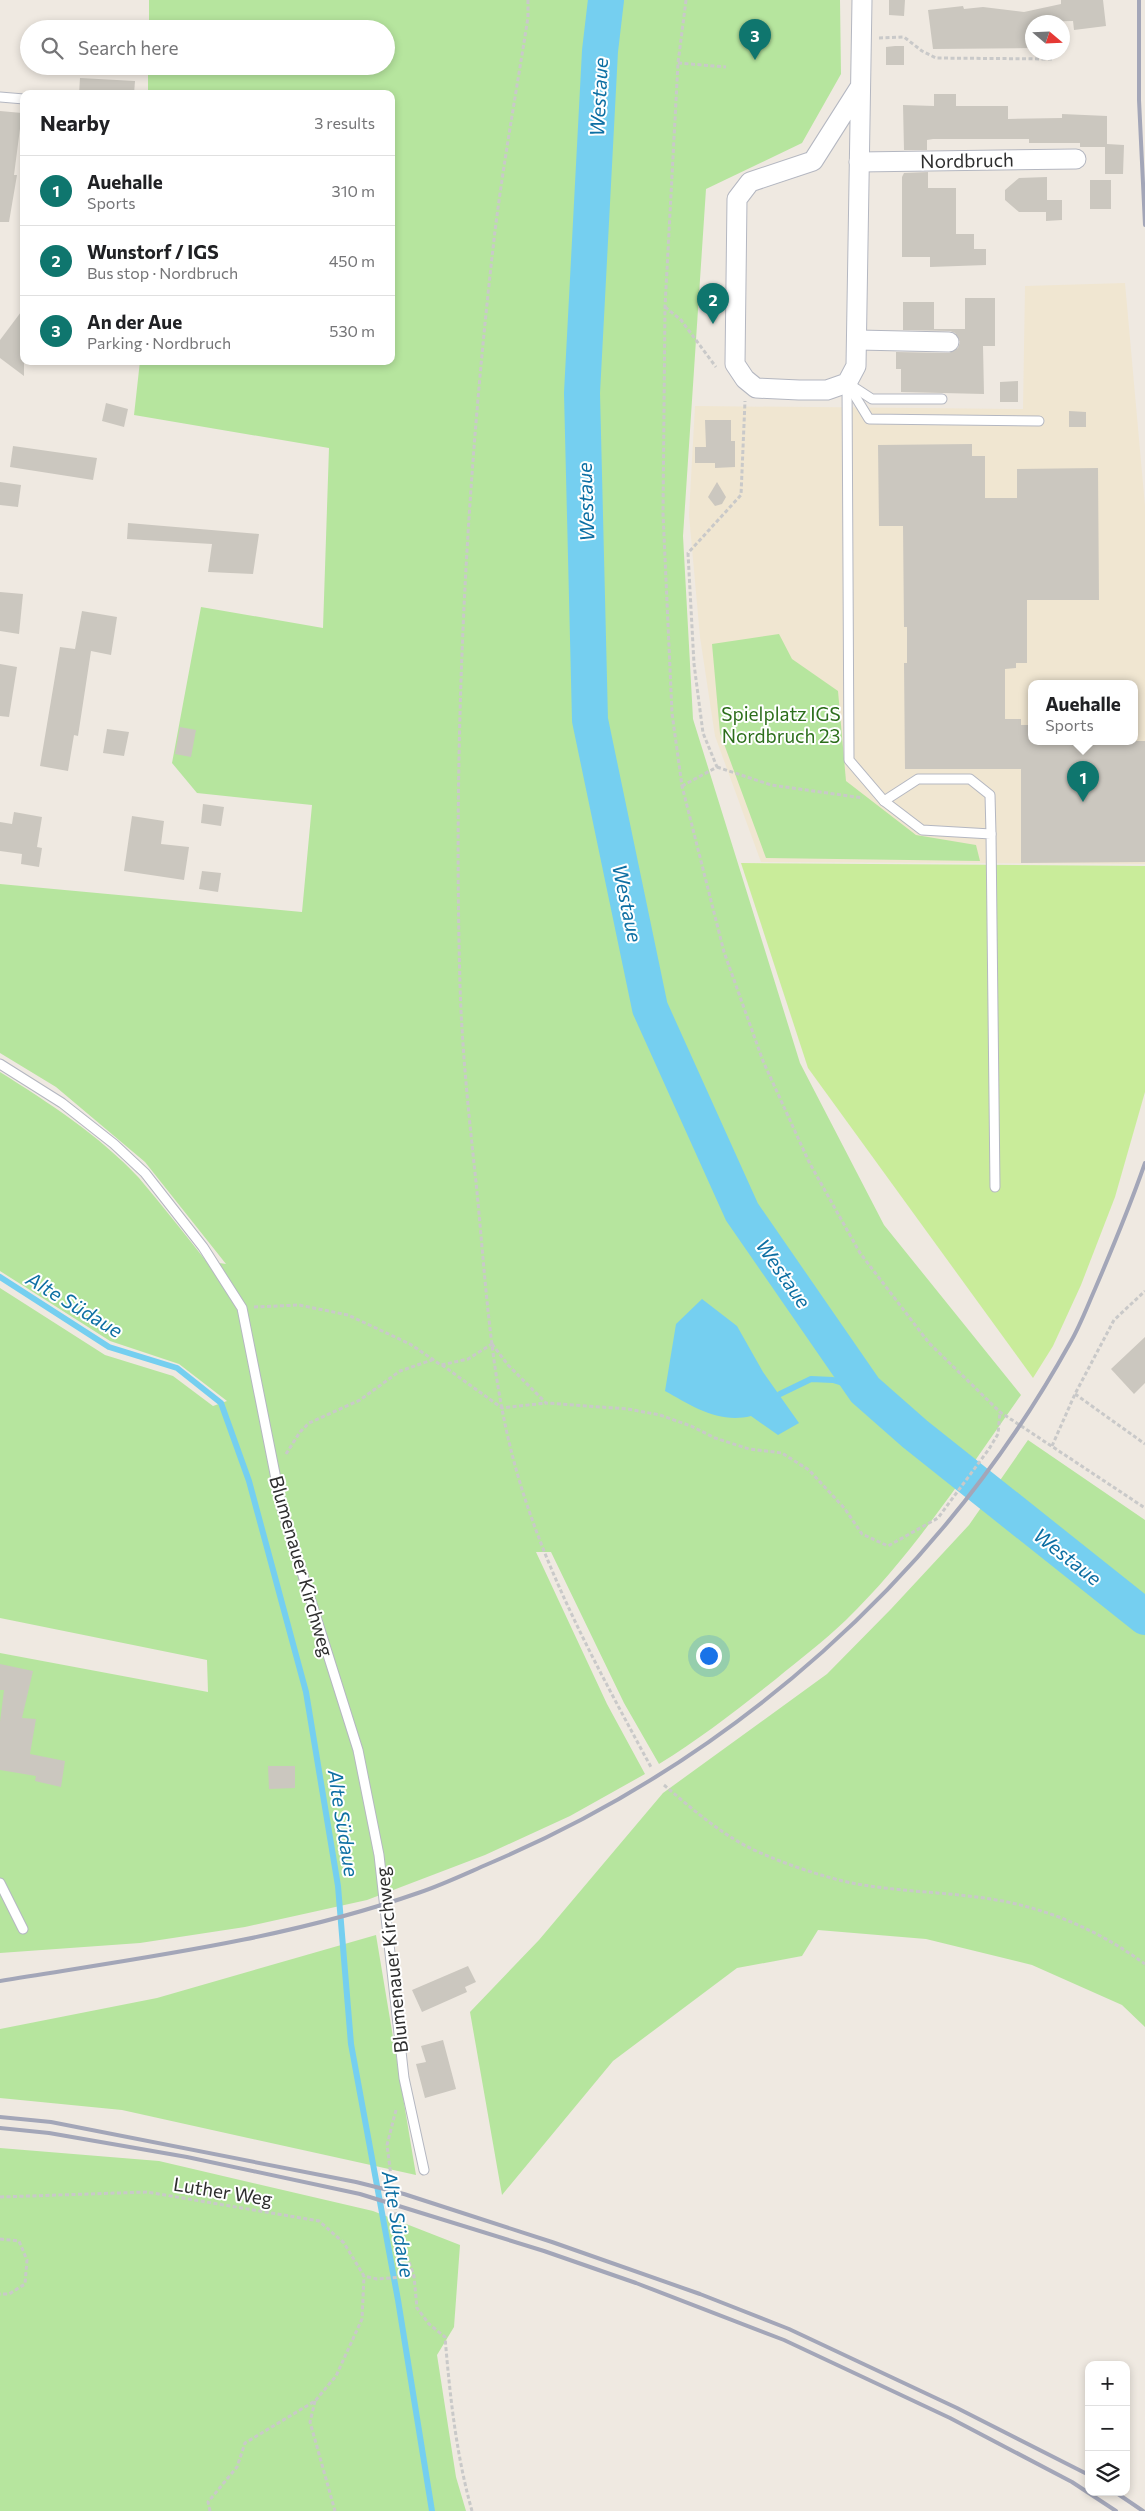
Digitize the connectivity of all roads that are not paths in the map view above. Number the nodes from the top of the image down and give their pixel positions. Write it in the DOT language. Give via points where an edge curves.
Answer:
graph roads {
  1 [pos="862,0"];
  2 [pos="860,87"];
  3 [pos="0,97"];
  4 [pos="20,99"];
  5 [pos="1076,159"];
  6 [pos="859,162"];
  7 [pos="858,340"];
  8 [pos="949,342"];
  9 [pos="847,382"];
  10 [pos="942,399"];
  11 [pos="1039,420"];
  12 [pos="884,801"];
  13 [pos="991,834"];
  14 [pos="0,1064"];
  15 [pos="996,1187"];
  16 [pos="0,1883"];
  17 [pos="23,1929"];
  18 [pos="424,2170"];
  1 -- 2 [label="street"];
  2 -- 6 [label="street"];
  2 -- 9 [label="street" via="813,161 750,182 737,199 735,364 756,388 827,390"];
  3 -- 4 [label="lane"];
  5 -- 6 [label="street, Nordbruch"];
  6 -- 7 [label="street"];
  7 -- 8 [label="street"];
  7 -- 9 [label="street" via="856,366"];
  9 -- 10 [label="lane" via="872,399"];
  9 -- 11 [label="lane" via="869,419"];
  9 -- 12 [label="lane" via="849,760"];
  12 -- 13 [label="lane" via="922,830"];
  12 -- 13 [label="lane" via="918,779 970,779 990,795"];
  13 -- 15 [label="lane"];
  14 -- 18 [label="lane, Blumenauer Kirchweg" via="62,1103 145,1173 203,1247 242,1308 282,1509 358,1750 379,1855 404,2078"];
  16 -- 17 [label="lane"];
}
